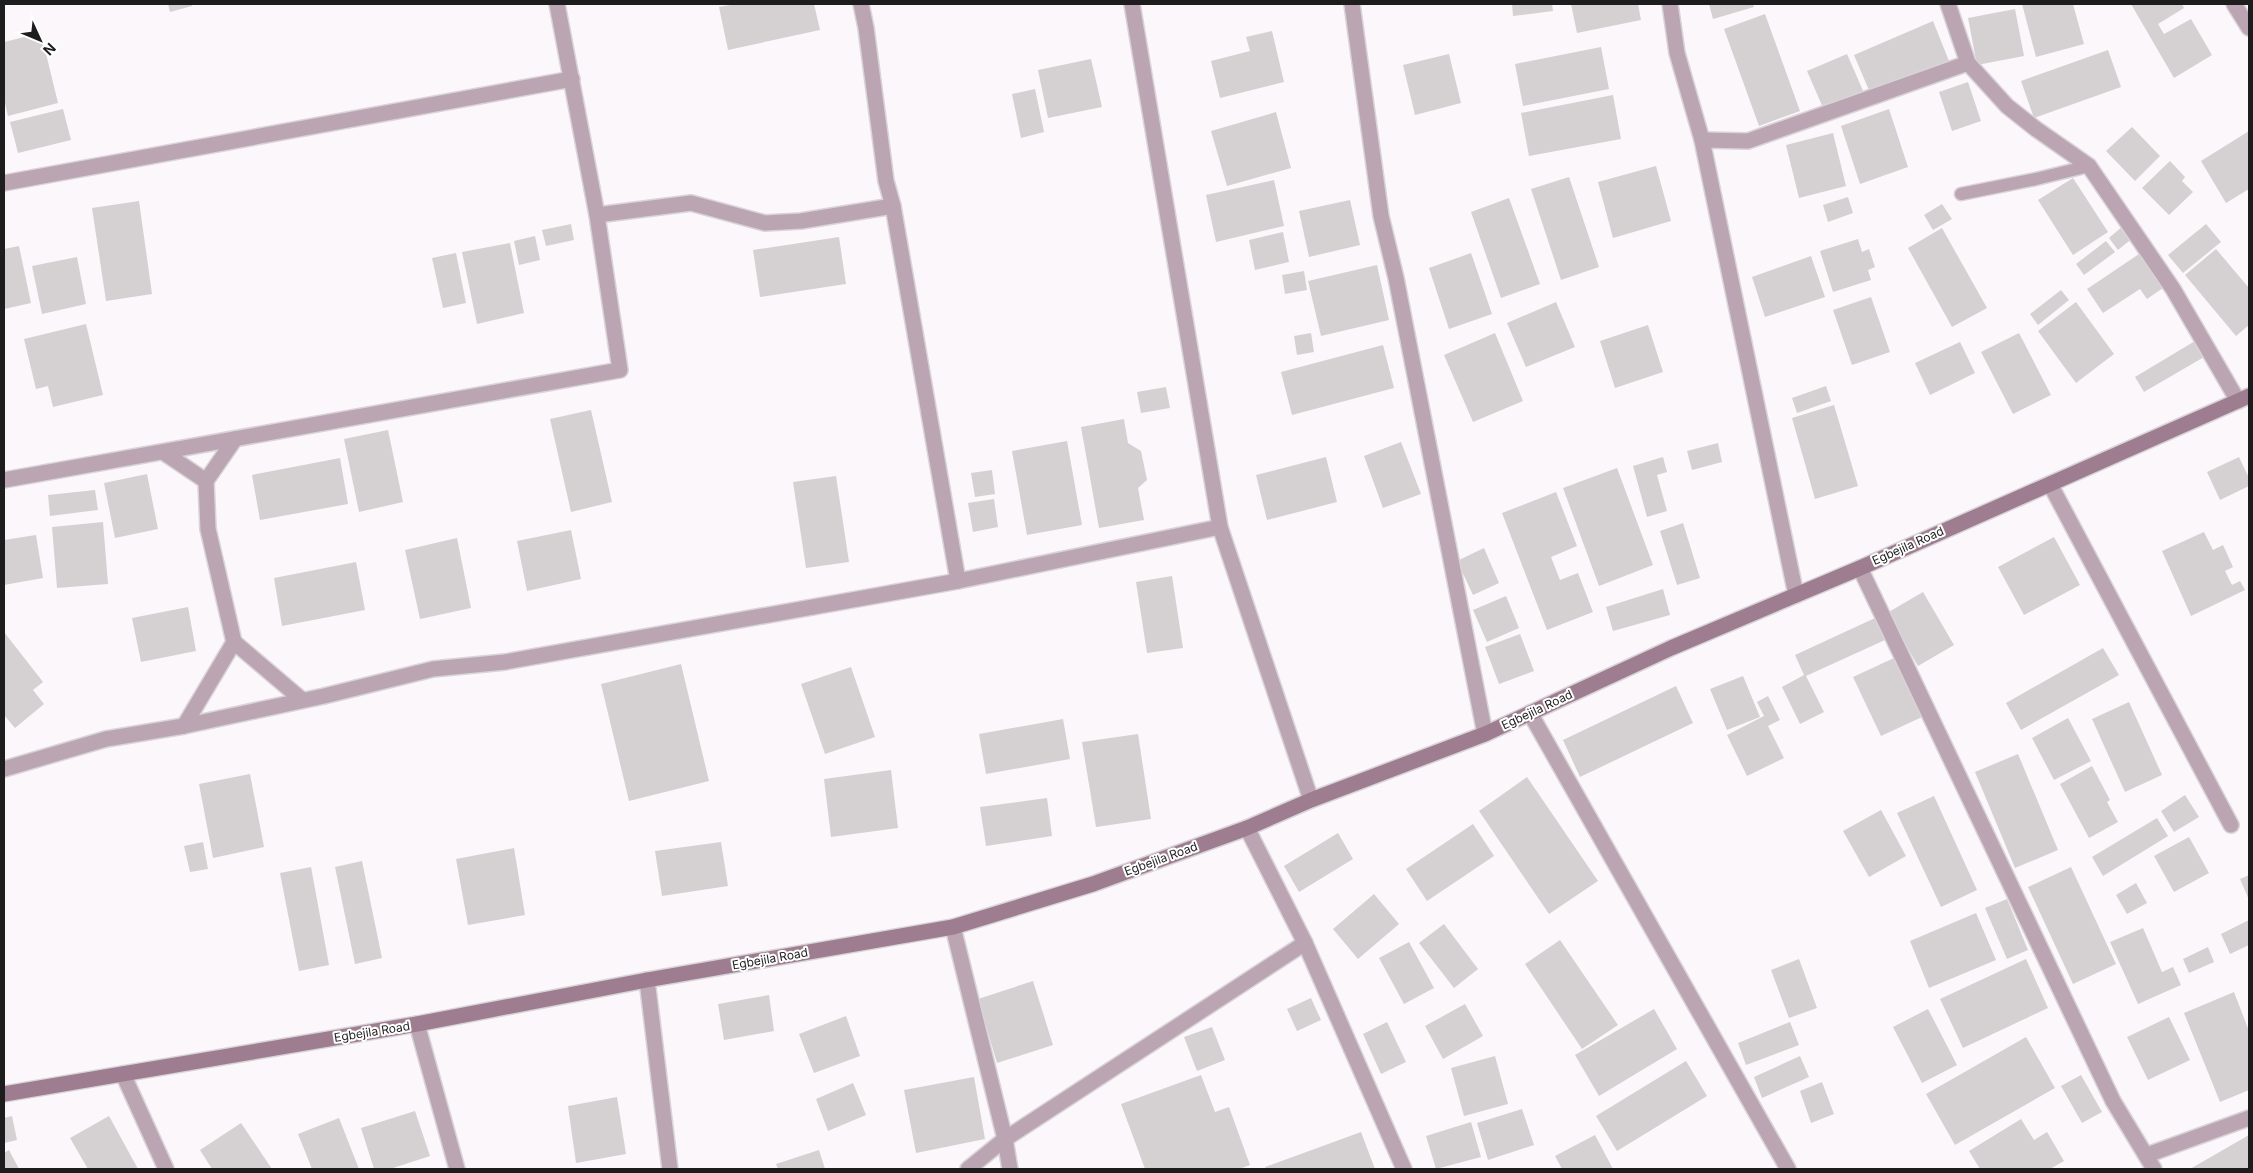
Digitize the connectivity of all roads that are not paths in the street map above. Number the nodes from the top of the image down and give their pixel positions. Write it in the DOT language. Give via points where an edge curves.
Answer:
graph roads {
  1 [pos="557,4"];
  2 [pos="861,4"];
  3 [pos="1132,4"];
  4 [pos="1352,4"];
  5 [pos="1670,4"];
  6 [pos="1948,4"];
  7 [pos="2234,4"];
  8 [pos="2249,28"];
  9 [pos="1968,63"];
  10 [pos="572,79"];
  11 [pos="1702,140"];
  12 [pos="2089,166"];
  13 [pos="4,183"];
  14 [pos="1961,194"];
  15 [pos="894,206"];
  16 [pos="597,215"];
  17 [pos="2244,398"];
  18 [pos="235,439"];
  19 [pos="162,452"];
  20 [pos="4,480"];
  21 [pos="206,481"];
  22 [pos="2050,484"];
  23 [pos="1220,527"];
  24 [pos="1860,568"];
  25 [pos="958,581"];
  26 [pos="1796,595"];
  27 [pos="234,642"];
  28 [pos="301,699"];
  29 [pos="1530,713"];
  30 [pos="184,726"];
  31 [pos="1485,734"];
  32 [pos="4,770"];
  33 [pos="1311,800"];
  34 [pos="2231,825"];
  35 [pos="1247,828"];
  36 [pos="953,927"];
  37 [pos="1305,943"];
  38 [pos="647,980"];
  39 [pos="417,1024"];
  40 [pos="123,1074"];
  41 [pos="4,1094"];
  42 [pos="2249,1118"];
  43 [pos="1005,1139"];
  44 [pos="2147,1156"];
  45 [pos="166,1169"];
  46 [pos="457,1169"];
  47 [pos="670,1169"];
  48 [pos="968,1169"];
  49 [pos="1010,1169"];
  50 [pos="1404,1169"];
  51 [pos="1788,1169"];
  52 [pos="2154,1169"];
  1 -- 10 [label="street"];
  2 -- 15 [label="street" via="886,181"];
  3 -- 23 [label="street"];
  4 -- 31 [label="street" via="1381,216 1396,278"];
  5 -- 11 [label="street" via="1677,53"];
  6 -- 9 [label="street"];
  7 -- 8 [label="street"];
  9 -- 11 [label="street" via="1748,141"];
  9 -- 12 [label="street" via="2007,106"];
  10 -- 13 [label="street"];
  10 -- 16 [label="street"];
  11 -- 26 [label="street"];
  12 -- 14 [label="lane"];
  12 -- 17 [label="street"];
  15 -- 16 [label="street" via="765,223 691,203"];
  15 -- 25 [label="street"];
  16 -- 18 [label="street" via="620,370"];
  17 -- 22 [label="street, Egbejila Road"];
  18 -- 19 [label="street"];
  18 -- 21 [label="street"];
  19 -- 20 [label="street"];
  19 -- 21 [label="street"];
  21 -- 27 [label="street" via="208,528"];
  22 -- 24 [label="street, Egbejila Road"];
  22 -- 34 [label="street"];
  23 -- 25 [label="street"];
  23 -- 33 [label="street"];
  24 -- 26 [label="street, Egbejila Road"];
  24 -- 44 [label="street" via="2113,1101"];
  25 -- 28 [label="street" via="505,662 433,670"];
  26 -- 29 [label="street, Egbejila Road" via="1670,648"];
  27 -- 28 [label="street"];
  27 -- 30 [label="street"];
  28 -- 30 [label="street"];
  29 -- 31 [label="street, Egbejila Road"];
  29 -- 51 [label="street"];
  30 -- 32 [label="street" via="106,739"];
  31 -- 33 [label="street, Egbejila Road"];
  33 -- 35 [label="street, Egbejila Road"];
  35 -- 36 [label="street, Egbejila Road" via="1093,884"];
  35 -- 37 [label="street"];
  36 -- 38 [label="street, Egbejila Road"];
  36 -- 43 [label="street"];
  37 -- 43 [label="street"];
  37 -- 50 [label="street"];
  38 -- 39 [label="street, Egbejila Road"];
  38 -- 47 [label="street"];
  39 -- 40 [label="street, Egbejila Road"];
  39 -- 46 [label="street"];
  40 -- 41 [label="street, Egbejila Road"];
  40 -- 45 [label="street"];
  42 -- 44 [label="street"];
  43 -- 48 [label="street"];
  43 -- 49 [label="street"];
  44 -- 52 [label="street"];
}
